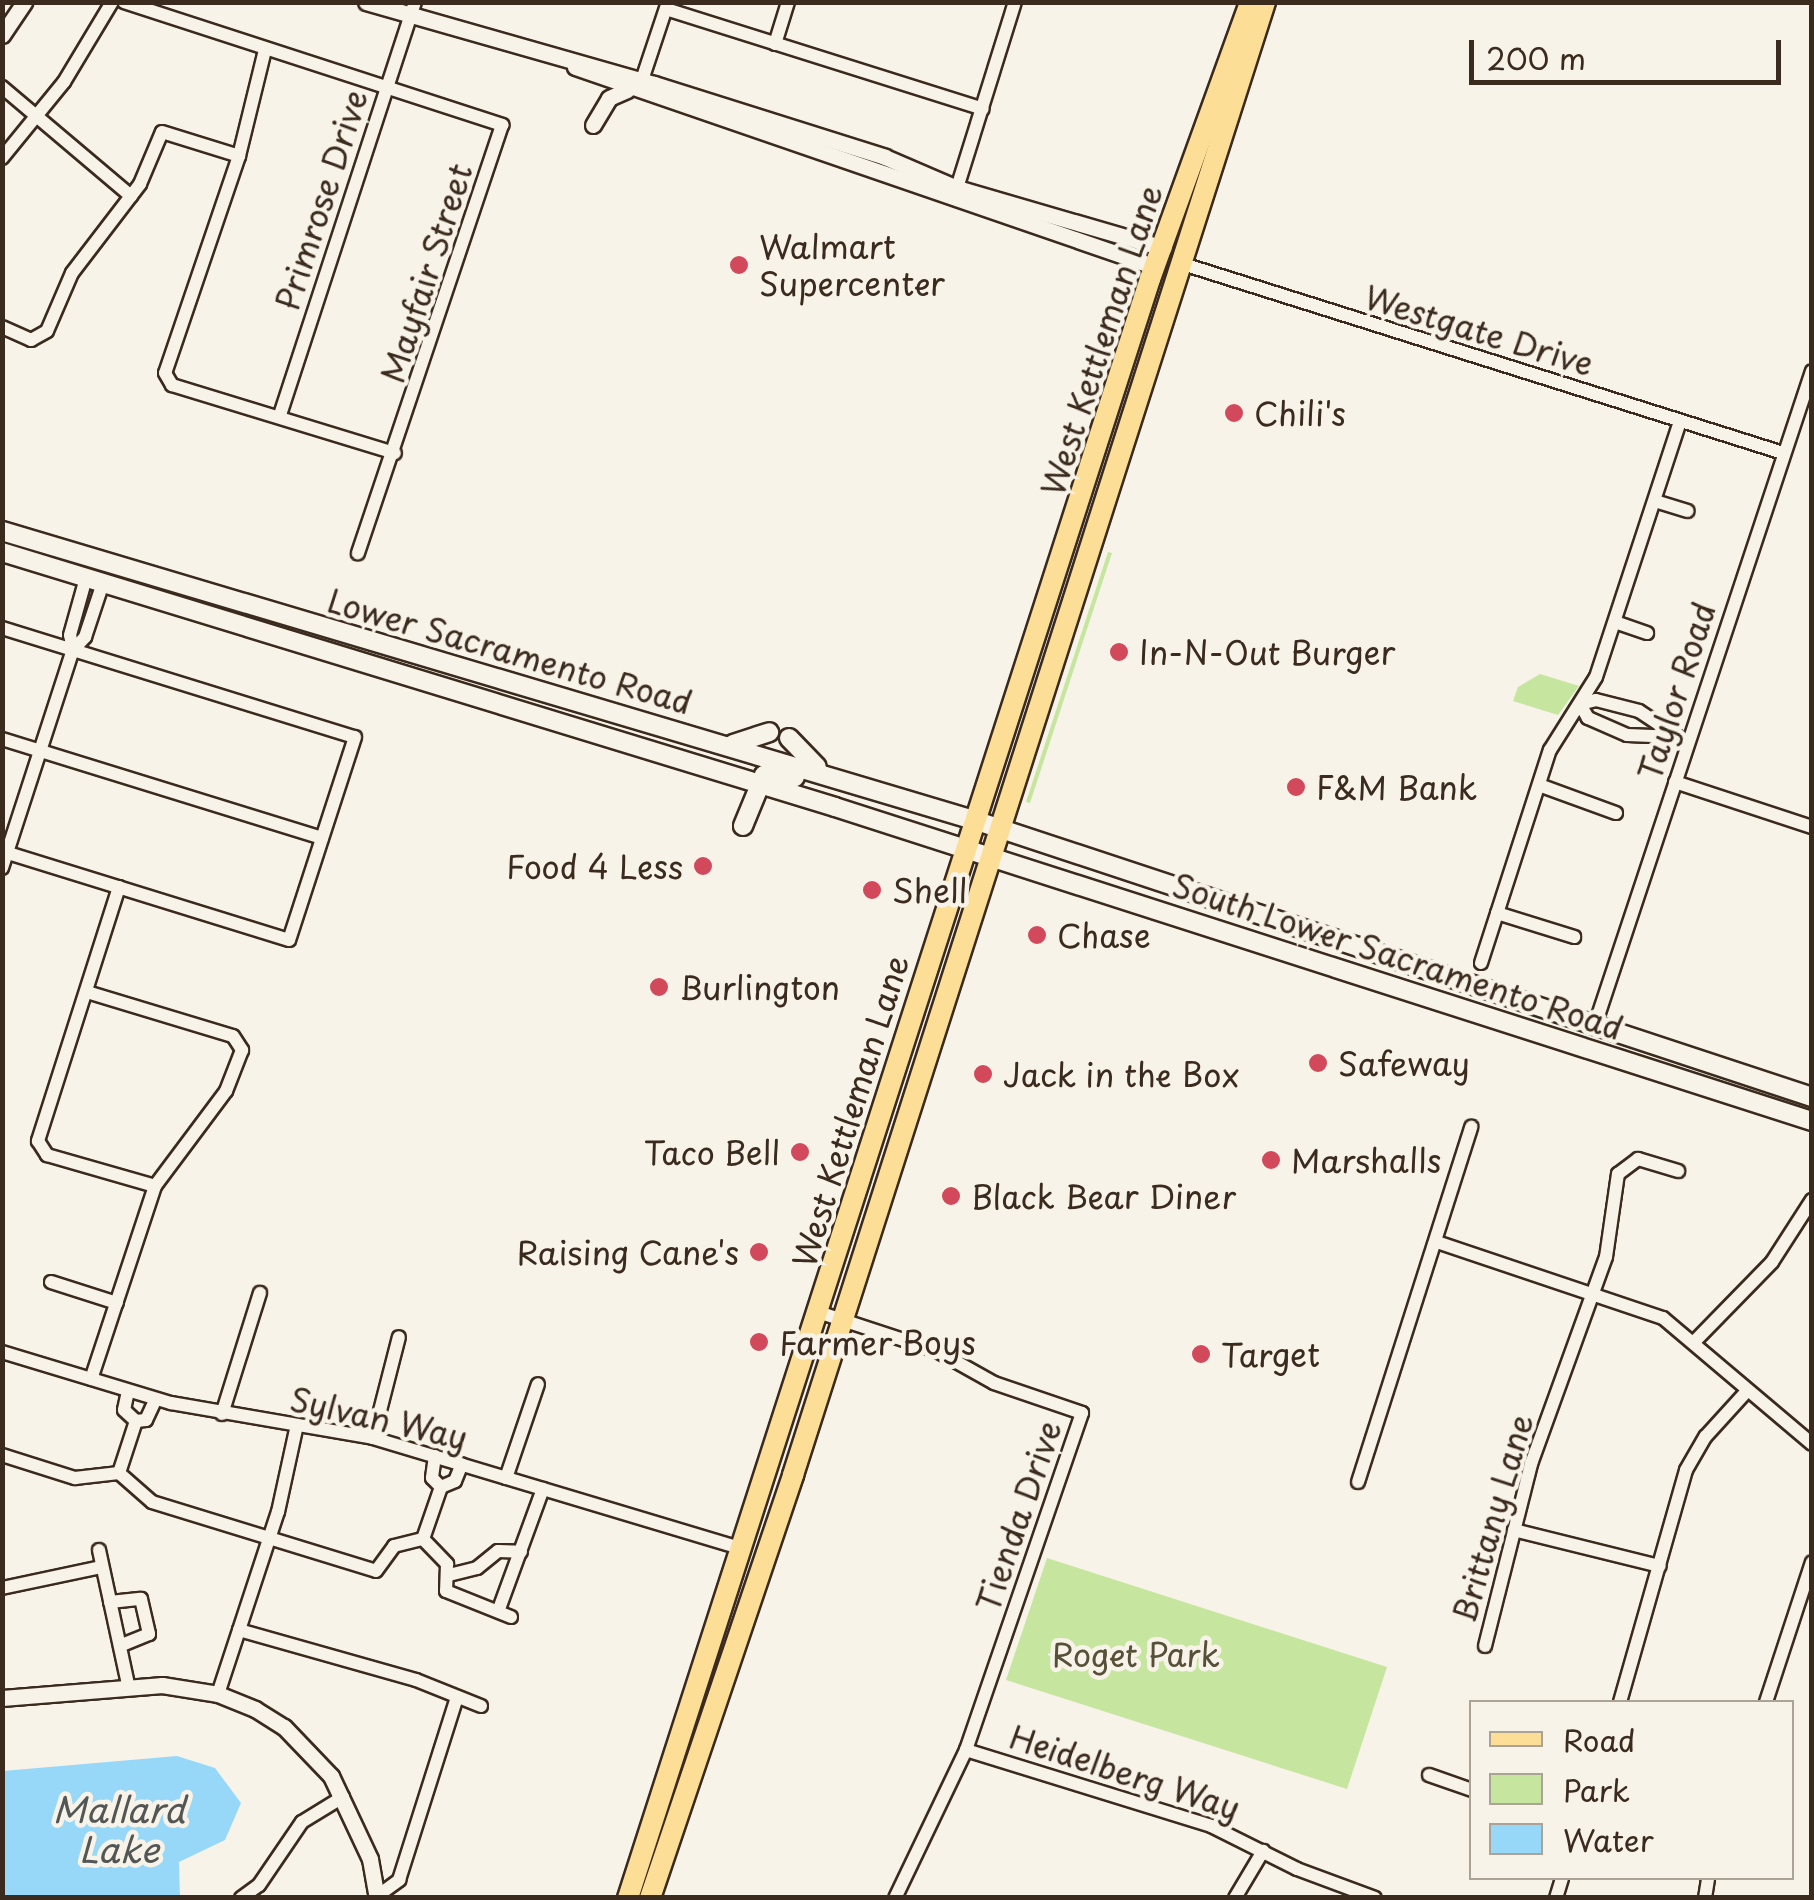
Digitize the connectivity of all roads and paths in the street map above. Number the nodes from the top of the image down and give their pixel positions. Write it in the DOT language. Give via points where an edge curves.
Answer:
graph roads {
  1 [pos="24,2"];
  2 [pos="112,2"];
  3 [pos="124,2"];
  4 [pos="366,2"];
  5 [pos="788,2"];
  6 [pos="1015,2"];
  7 [pos="1250,2"];
  8 [pos="1264,2"];
  9 [pos="667,6"];
  10 [pos="413,10"];
  11 [pos="2,36"];
  12 [pos="775,44"];
  13 [pos="265,50"];
  14 [pos="575,66"];
  15 [pos="590,76"];
  16 [pos="639,86"];
  17 [pos="2,88"];
  18 [pos="387,88"];
  19 [pos="983,108"];
  20 [pos="38,116"];
  21 [pos="240,156"];
  22 [pos="2,158"];
  23 [pos="955,194"];
  24 [pos="131,196"];
  25 [pos="1160,257"];
  26 [pos="1184,264"];
  27 [pos="2,327"];
  28 [pos="1812,371"];
  29 [pos="280,415"];
  30 [pos="1680,420"];
  31 [pos="395,453"];
  32 [pos="1783,453"];
  33 [pos="1655,501"];
  34 [pos="1687,511"];
  35 [pos="2,531"];
  36 [pos="2,552"];
  37 [pos="358,553"];
  38 [pos="95,581"];
  39 [pos="1615,622"];
  40 [pos="2,628"];
  41 [pos="1647,633"];
  42 [pos="73,650"];
  43 [pos="1580,704"];
  44 [pos="1622,709"];
  45 [pos="1616,727"];
  46 [pos="769,732"];
  47 [pos="789,738"];
  48 [pos="2,739"];
  49 [pos="1683,739"];
  50 [pos="715,741"];
  51 [pos="40,751"];
  52 [pos="845,780"];
  53 [pos="1675,782"];
  54 [pos="1538,785"];
  55 [pos="757,786"];
  56 [pos="1616,814"];
  57 [pos="974,820"];
  58 [pos="743,826"];
  59 [pos="1812,827"];
  60 [pos="1002,829"];
  61 [pos="322,838"];
  62 [pos="965,848"];
  63 [pos="5,851"];
  64 [pos="992,857"];
  65 [pos="2,868"];
  66 [pos="119,887"];
  67 [pos="1497,913"];
  68 [pos="1574,937"];
  69 [pos="1481,962"];
  70 [pos="87,992"];
  71 [pos="1594,1028"];
  72 [pos="1535,1032"];
  73 [pos="1812,1097"];
  74 [pos="1812,1121"];
  75 [pos="1471,1126"];
  76 [pos="1678,1171"];
  77 [pos="155,1186"];
  78 [pos="1812,1200"];
  79 [pos="1437,1242"];
  80 [pos="51,1282"];
  81 [pos="1596,1292"];
  82 [pos="260,1293"];
  83 [pos="116,1303"];
  84 [pos="818,1312"];
  85 [pos="843,1320"];
  86 [pos="399,1337"];
  87 [pos="1696,1340"];
  88 [pos="2,1352"];
  89 [pos="92,1380"];
  90 [pos="538,1384"];
  91 [pos="128,1391"];
  92 [pos="1747,1391"];
  93 [pos="156,1399"];
  94 [pos="222,1414"];
  95 [pos="136,1421"];
  96 [pos="297,1426"];
  97 [pos="373,1438"];
  98 [pos="1812,1444"];
  99 [pos="2,1455"];
  100 [pos="435,1456"];
  101 [pos="462,1464"];
  102 [pos="120,1473"];
  103 [pos="506,1478"];
  104 [pos="1358,1482"];
  105 [pos="442,1487"];
  106 [pos="543,1489"];
  107 [pos="1514,1530"];
  108 [pos="270,1537"];
  109 [pos="423,1540"];
  110 [pos="740,1548"];
  111 [pos="100,1550"];
  112 [pos="521,1552"];
  113 [pos="1812,1562"];
  114 [pos="1660,1566"];
  115 [pos="102,1567"];
  116 [pos="449,1576"];
  117 [pos="2,1588"];
  118 [pos="110,1602"];
  119 [pos="239,1630"];
  120 [pos="122,1646"];
  121 [pos="1485,1646"];
  122 [pos="130,1689"];
  123 [pos="218,1694"];
  124 [pos="457,1697"];
  125 [pos="2,1698"];
  126 [pos="1621,1700"];
  127 [pos="1767,1700"];
  128 [pos="481,1706"];
  129 [pos="966,1750"];
  130 [pos="1429,1775"];
  131 [pos="1469,1789"];
  132 [pos="342,1797"];
  133 [pos="1263,1852"];
  134 [pos="899,1896"];
  135 [pos="376,1897"];
  136 [pos="240,1898"];
  137 [pos="628,1898"];
  138 [pos="650,1898"];
  139 [pos="1235,1898"];
  140 [pos="1375,1898"];
  1 -- 11 [label="street"];
  2 -- 20 [label="street"];
  3 -- 13 [label="street, Mayfair Street"];
  4 -- 10 [label="street"];
  5 -- 12 [label="street"];
  6 -- 19 [label="street"];
  7 -- 25 [label="main road, West Kettleman Lane"];
  8 -- 26 [label="main road, West Kettleman Lane"];
  9 -- 12 [label="street"];
  9 -- 16 [label="street"];
  10 -- 14 [label="street"];
  10 -- 18 [label="street, Primrose Drive"];
  12 -- 19 [label="street"];
  13 -- 18 [label="street, Mayfair Street"];
  13 -- 21 [label="street"];
  14 -- 15 [label="street"];
  14 -- 16 [label="street"];
  15 -- 16 [label="street"];
  15 -- 16 [label="street" via="603,88 593,125 614,94"];
  16 -- 23 [label="street, Westgate Drive" via="884,156"];
  17 -- 20 [label="street"];
  18 -- 29 [label="street, Primrose Drive"];
  18 -- 31 [label="street, Mayfair Street" via="495,118 504,133"];
  19 -- 23 [label="street"];
  20 -- 22 [label="street"];
  20 -- 24 [label="street"];
  21 -- 24 [label="street" via="162,132"];
  21 -- 29 [label="street" via="167,379"];
  23 -- 25 [label="street, Westgate Drive"];
  24 -- 27 [label="street" via="89,247 38,340"];
  25 -- 26 [label="street, Westgate Drive"];
  25 -- 57 [label="main road, West Kettleman Lane"];
  26 -- 30 [label="street, Westgate Drive"];
  26 -- 60 [label="main road, West Kettleman Lane"];
  28 -- 32 [label="street, Taylor Road"];
  29 -- 31 [label="street"];
  30 -- 32 [label="street, Westgate Drive"];
  30 -- 33 [label="street"];
  31 -- 37 [label="street, Mayfair Street"];
  32 -- 49 [label="street, Taylor Road"];
  33 -- 34 [label="street"];
  33 -- 39 [label="street"];
  35 -- 50 [label="main road, Lower Sacramento Road" via="644,708"];
  36 -- 38 [label="main road, Lower Sacramento Road"];
  38 -- 42 [label="street" via="70,635"];
  38 -- 55 [label="main road, Lower Sacramento Road"];
  39 -- 41 [label="street"];
  39 -- 43 [label="street"];
  40 -- 42 [label="street"];
  42 -- 51 [label="street"];
  42 -- 61 [label="street" via="355,738"];
  43 -- 44 [label="street" via="1596,700"];
  43 -- 45 [label="street" via="1588,718"];
  43 -- 54 [label="street" via="1558,735"];
  44 -- 45 [label="street"];
  44 -- 49 [label="street" via="1640,711"];
  45 -- 49 [label="street" via="1632,736"];
  46 -- 50 [label="main road" via="748,742"];
  47 -- 52 [label="main road" via="812,765"];
  48 -- 51 [label="street"];
  49 -- 53 [label="street, Taylor Road"];
  50 -- 52 [label="main road, Lower Sacramento Road"];
  51 -- 61 [label="street"];
  51 -- 63 [label="street"];
  52 -- 55 [label="main road" via="824,783 772,772"];
  52 -- 57 [label="main road, Lower Sacramento Road"];
  53 -- 59 [label="street"];
  53 -- 71 [label="street, Taylor Road"];
  54 -- 56 [label="street"];
  54 -- 67 [label="street"];
  55 -- 58 [label="main road"];
  55 -- 62 [label="main road, Lower Sacramento Road"];
  57 -- 60 [label="main road, Lower Sacramento Road"];
  57 -- 62 [label="main road, West Kettleman Lane"];
  60 -- 64 [label="main road, West Kettleman Lane"];
  60 -- 71 [label="main road, South Lower Sacramento Road"];
  61 -- 66 [label="street" via="289,940"];
  62 -- 64 [label="main road, South Lower Sacramento Road"];
  62 -- 84 [label="main road, West Kettleman Lane"];
  63 -- 65 [label="street"];
  63 -- 66 [label="street"];
  64 -- 72 [label="main road, South Lower Sacramento Road"];
  64 -- 85 [label="main road, West Kettleman Lane"];
  66 -- 70 [label="street"];
  67 -- 68 [label="street"];
  67 -- 69 [label="street"];
  70 -- 77 [label="street" via="40,1149"];
  70 -- 77 [label="street" via="240,1042 226,1090"];
  71 -- 72 [label="main road" via="1583,1037 1552,1028"];
  71 -- 73 [label="main road, South Lower Sacramento Road"];
  72 -- 74 [label="main road, South Lower Sacramento Road"];
  75 -- 79 [label="street"];
  76 -- 81 [label="street, Brittany Lane" via="1644,1160 1623,1164"];
  77 -- 83 [label="street"];
  78 -- 87 [label="street" via="1772,1262"];
  79 -- 81 [label="street"];
  79 -- 104 [label="street"];
  80 -- 83 [label="street"];
  81 -- 87 [label="street" via="1662,1318"];
  81 -- 107 [label="street, Brittany Lane" via="1530,1464"];
  82 -- 94 [label="street"];
  83 -- 89 [label="street"];
  84 -- 85 [label="street, Tienda Drive"];
  84 -- 110 [label="main road, West Kettleman Lane"];
  85 -- 129 [label="street, Tienda Drive" via="1082,1413"];
  85 -- 138 [label="main road, West Kettleman Lane"];
  86 -- 97 [label="street"];
  87 -- 92 [label="street"];
  88 -- 89 [label="street, Sylvan Way"];
  89 -- 91 [label="street, Sylvan Way"];
  90 -- 103 [label="street"];
  91 -- 93 [label="street, Sylvan Way"];
  91 -- 95 [label="street" via="124,1410"];
  92 -- 98 [label="street"];
  92 -- 114 [label="street" via="1686,1470"];
  93 -- 94 [label="street, Sylvan Way"];
  93 -- 95 [label="street" via="146,1420"];
  94 -- 96 [label="street, Sylvan Way"];
  95 -- 102 [label="street"];
  96 -- 97 [label="street, Sylvan Way"];
  96 -- 108 [label="street"];
  97 -- 100 [label="street, Sylvan Way"];
  99 -- 102 [label="street" via="75,1478"];
  100 -- 101 [label="street, Sylvan Way"];
  100 -- 105 [label="street" via="432,1478"];
  101 -- 103 [label="street, Sylvan Way"];
  101 -- 105 [label="street" via="455,1481"];
  102 -- 108 [label="street" via="152,1502"];
  103 -- 106 [label="street, Sylvan Way"];
  105 -- 109 [label="street"];
  106 -- 110 [label="street, Sylvan Way"];
  106 -- 112 [label="street"];
  107 -- 114 [label="street"];
  107 -- 121 [label="street, Brittany Lane"];
  108 -- 109 [label="street" via="376,1571 394,1546"];
  108 -- 119 [label="street"];
  109 -- 116 [label="street" via="440,1553"];
  110 -- 137 [label="main road, West Kettleman Lane"];
  111 -- 115 [label="street"];
  112 -- 116 [label="street" via="498,1551 477,1568"];
  112 -- 116 [label="street" via="505,1613 446,1591"];
  113 -- 127 [label="street"];
  114 -- 126 [label="street"];
  115 -- 117 [label="street"];
  115 -- 118 [label="street"];
  118 -- 120 [label="street"];
  118 -- 120 [label="street" via="142,1600 149,1634"];
  119 -- 123 [label="street"];
  119 -- 124 [label="street"];
  120 -- 122 [label="street"];
  122 -- 123 [label="street" via="162,1685"];
  122 -- 125 [label="street"];
  123 -- 132 [label="street" via="284,1727 316,1756"];
  124 -- 128 [label="street"];
  124 -- 135 [label="street" via="398,1880"];
  129 -- 133 [label="street, Heidelberg Way" via="1211,1826"];
  129 -- 134 [label="street, Tienda Drive"];
  130 -- 131 [label="street"];
  132 -- 135 [label="street" via="370,1859"];
  132 -- 136 [label="street" via="302,1822 259,1885"];
  133 -- 139 [label="street"];
  133 -- 140 [label="street, Heidelberg Way"];
}
